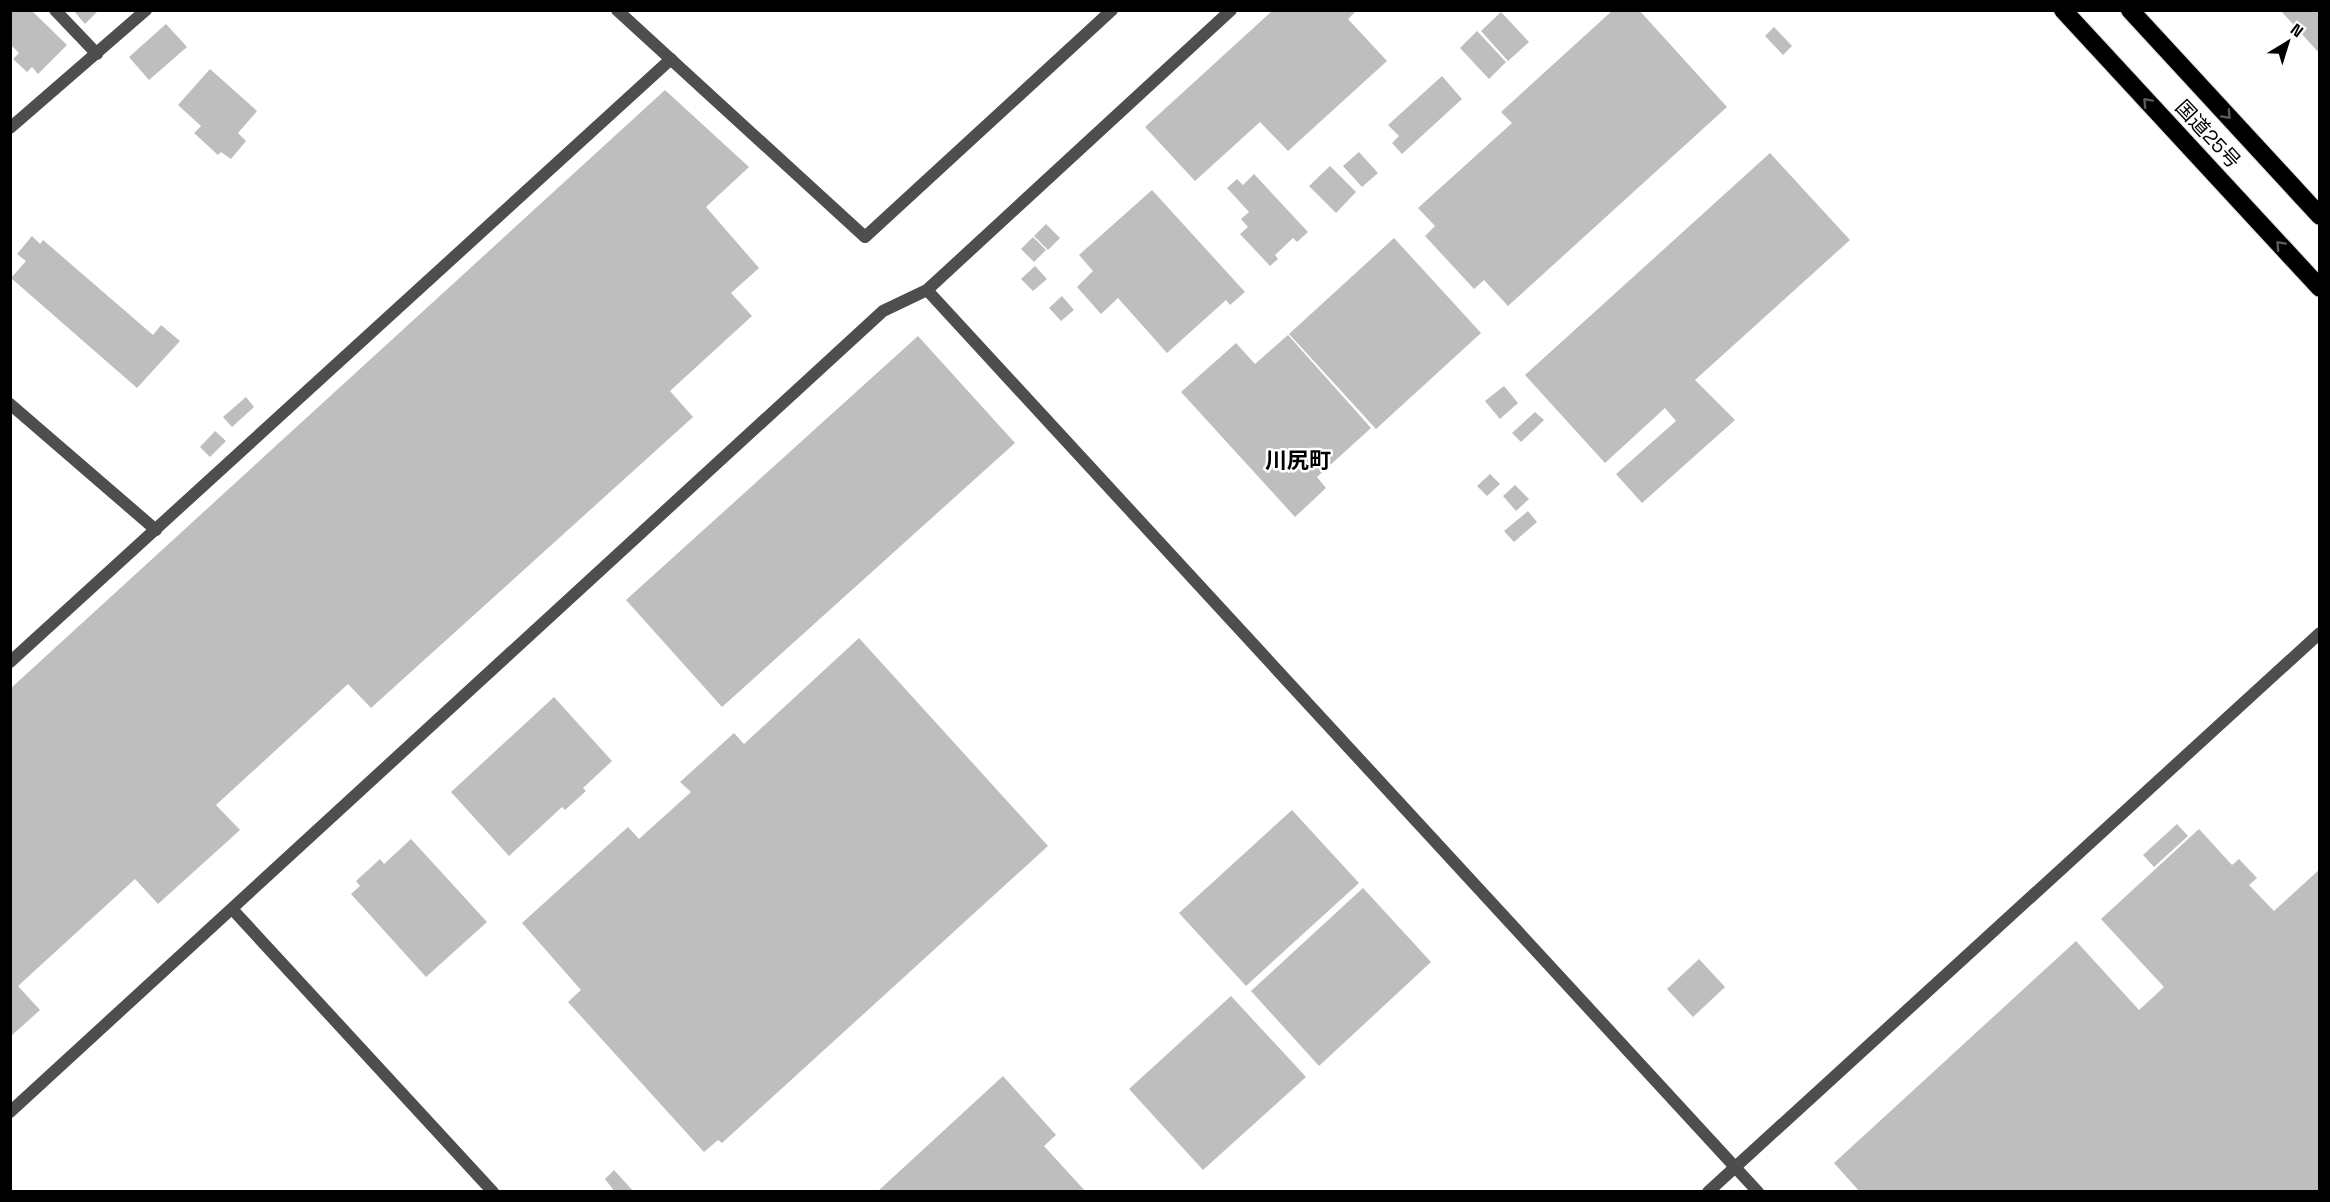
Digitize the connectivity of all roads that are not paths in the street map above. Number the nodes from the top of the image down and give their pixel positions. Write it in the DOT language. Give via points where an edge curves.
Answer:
graph roads {
  1 [pos="55,10"];
  2 [pos="146,10"];
  3 [pos="617,10"];
  4 [pos="1112,10"];
  5 [pos="1231,10"];
  6 [pos="2063,10"];
  7 [pos="2130,10"];
  8 [pos="97,54"];
  9 [pos="671,59"];
  10 [pos="10,128"];
  11 [pos="2319,216"];
  12 [pos="2319,288"];
  13 [pos="927,290"];
  14 [pos="10,404"];
  15 [pos="156,530"];
  16 [pos="2319,633"];
  17 [pos="10,662"];
  18 [pos="233,910"];
  19 [pos="10,1112"];
  20 [pos="1735,1167"];
  21 [pos="493,1191"];
  22 [pos="1708,1191"];
  23 [pos="1758,1191"];
  1 -- 8 [label="street"];
  2 -- 8 [label="street"];
  3 -- 9 [label="street"];
  4 -- 9 [label="street" via="865,237"];
  5 -- 13 [label="street"];
  12 -- 6 [label="highway, 国道25号, one-way"];
  7 -- 11 [label="highway, 国道25号, one-way"];
  8 -- 10 [label="street"];
  9 -- 15 [label="street"];
  13 -- 18 [label="street" via="884,311"];
  13 -- 20 [label="street"];
  14 -- 15 [label="street"];
  15 -- 17 [label="street"];
  16 -- 20 [label="street"];
  18 -- 19 [label="street"];
  18 -- 21 [label="street"];
  20 -- 22 [label="street"];
  20 -- 23 [label="street"];
}
